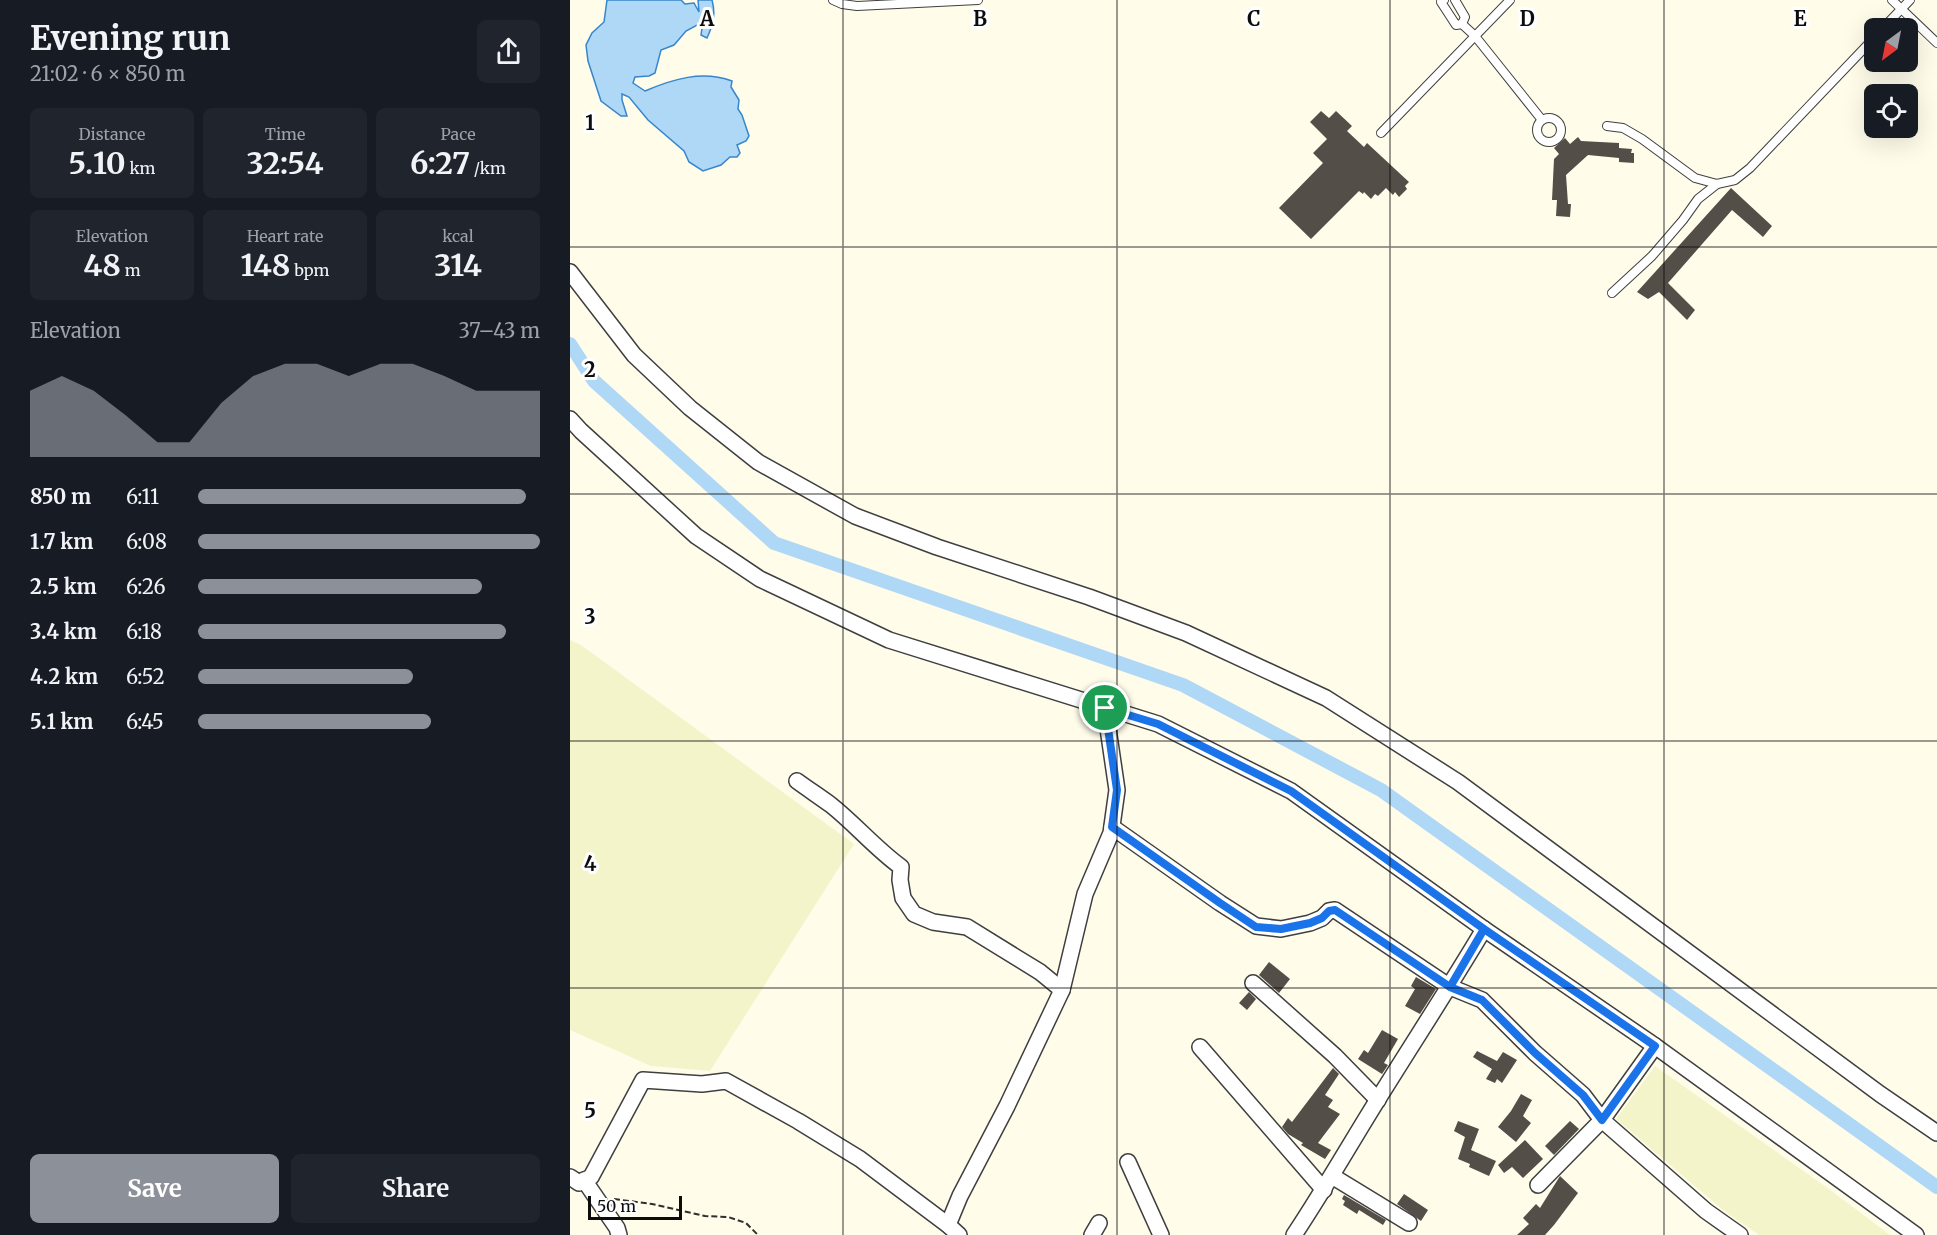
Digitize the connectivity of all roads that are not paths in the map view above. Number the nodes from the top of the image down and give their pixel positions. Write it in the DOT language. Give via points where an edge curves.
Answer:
graph roads {
  1 [pos="833,0"];
  2 [pos="978,0"];
  3 [pos="1444,0"];
  4 [pos="1455,0"];
  5 [pos="1510,0"];
  6 [pos="1892,0"];
  7 [pos="1910,0"];
  8 [pos="1901,9"];
  9 [pos="1892,18"];
  10 [pos="1462,24"];
  11 [pos="1475,36"];
  12 [pos="1937,43"];
  13 [pos="1864,49"];
  14 [pos="1542,120"];
  15 [pos="1607,126"];
  16 [pos="1381,133"];
  17 [pos="1718,184"];
  18 [pos="570,272"];
  19 [pos="1612,293"];
  20 [pos="570,419"];
  21 [pos="1105,708"];
  22 [pos="797,781"];
  23 [pos="1112,827"];
  24 [pos="1484,929"];
  25 [pos="1253,984"];
  26 [pos="1450,987"];
  27 [pos="1062,990"];
  28 [pos="1655,1046"];
  29 [pos="1200,1047"];
  30 [pos="1378,1100"];
  31 [pos="1602,1120"];
  32 [pos="1937,1133"];
  33 [pos="1128,1162"];
  34 [pos="1332,1176"];
  35 [pos="577,1179"];
  36 [pos="1538,1185"];
  37 [pos="1324,1190"];
  38 [pos="1409,1223"];
  39 [pos="953,1230"];
  40 [pos="619,1235"];
  41 [pos="1161,1235"];
  42 [pos="1294,1235"];
  43 [pos="1740,1235"];
  44 [pos="1916,1235"];
  1 -- 2 [label="lane" via="856,6"];
  3 -- 10 [label="lane" via="1441,2 1456,25"];
  4 -- 10 [label="lane" via="1465,17"];
  5 -- 11 [label="lane"];
  6 -- 8 [label="lane"];
  7 -- 8 [label="lane"];
  8 -- 9 [label="lane"];
  8 -- 12 [label="lane"];
  10 -- 11 [label="lane"];
  11 -- 14 [label="lane"];
  11 -- 16 [label="lane"];
  13 -- 17 [label="lane" via="1750,168 1735,180"];
  15 -- 17 [label="lane" via="1623,128 1695,178"];
  17 -- 19 [label="lane" via="1698,199 1652,256"];
  18 -- 32 [label="street" via="634,355 690,408 758,462 855,516 1186,633 1326,698 1458,782"];
  20 -- 21 [label="street" via="696,536 760,579 889,640"];
  21 -- 23 [label="street" via="1117,790"];
  21 -- 24 [label="street" via="1158,724 1291,791"];
  22 -- 27 [label="street" via="831,805 901,867 903,898 914,914 933,922 967,927"];
  23 -- 26 [label="street" via="1256,927 1281,929 1310,923 1335,910"];
  23 -- 27 [label="street" via="1085,894"];
  24 -- 26 [label="street"];
  24 -- 28 [label="street"];
  25 -- 30 [label="street" via="1335,1056"];
  26 -- 30 [label="street"];
  26 -- 31 [label="street" via="1482,1000 1583,1095"];
  27 -- 39 [label="street" via="960,1196"];
  28 -- 31 [label="street"];
  28 -- 44 [label="street"];
  29 -- 37 [label="street"];
  30 -- 34 [label="street"];
  31 -- 36 [label="street"];
  31 -- 43 [label="street"];
  33 -- 41 [label="street"];
  34 -- 37 [label="street"];
  34 -- 38 [label="street"];
  35 -- 39 [label="street" via="591,1177 644,1080 702,1084 726,1081 860,1159"];
  35 -- 40 [label="street"];
  37 -- 42 [label="street"];
}
